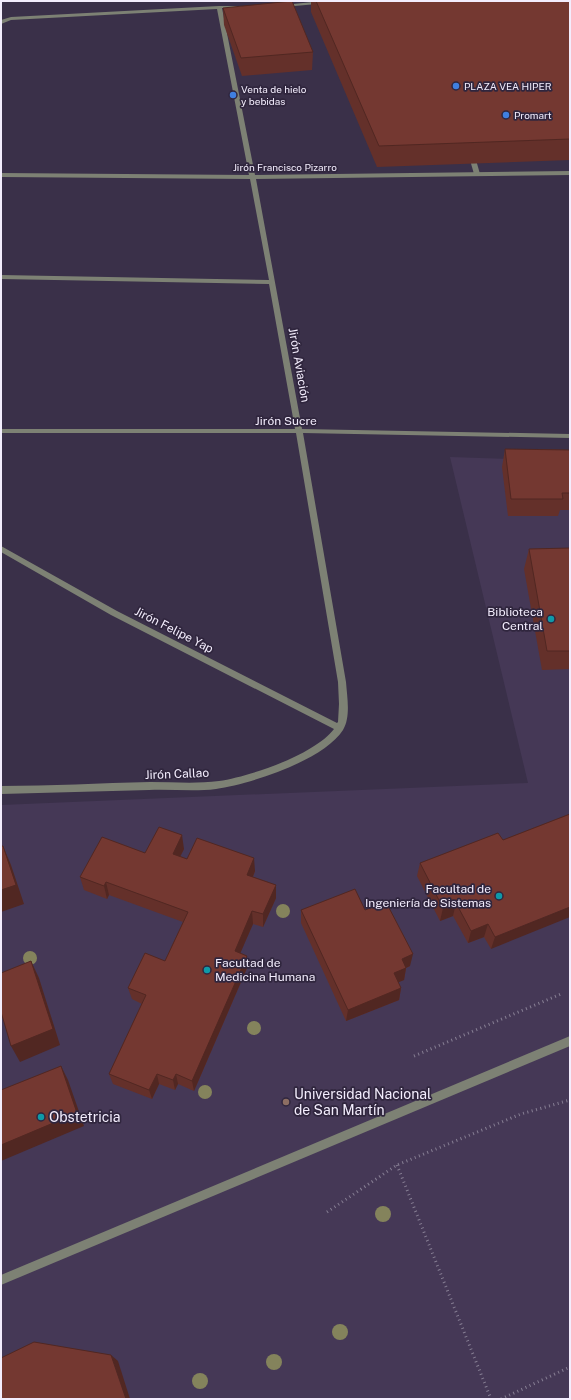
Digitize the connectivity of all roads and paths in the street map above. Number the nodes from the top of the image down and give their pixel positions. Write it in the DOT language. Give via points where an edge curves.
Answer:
graph roads {
  1 [pos="340,1"];
  2 [pos="277,6"];
  3 [pos="219,7"];
  4 [pos="247,8"];
  5 [pos="1,22"];
  6 [pos="478,147"];
  7 [pos="570,173"];
  8 [pos="477,174"];
  9 [pos="1,175"];
  10 [pos="254,177"];
  11 [pos="1,277"];
  12 [pos="272,282"];
  13 [pos="1,431"];
  14 [pos="299,432"];
  15 [pos="570,436"];
  16 [pos="1,549"];
  17 [pos="339,728"];
  18 [pos="1,790"];
  19 [pos="562,994"];
  20 [pos="570,1041"];
  21 [pos="414,1056"];
  22 [pos="570,1100"];
  23 [pos="397,1165"];
  24 [pos="328,1212"];
  25 [pos="1,1280"];
  26 [pos="570,1367"];
  27 [pos="491,1399"];
  28 [pos="501,1399"];
  1 -- 2 [label="street"];
  3 -- 4 [label="street"];
  3 -- 5 [label="street" via="11,19"];
  3 -- 10 [label="street, Jirón Aviación"];
  6 -- 8 [label="street" via="470,148"];
  7 -- 8 [label="street, Jirón Francisco Pizarro"];
  8 -- 10 [label="street, Jirón Francisco Pizarro"];
  9 -- 10 [label="street, Jirón Francisco Pizarro"];
  10 -- 12 [label="street, Jirón Aviación"];
  11 -- 12 [label="street"];
  12 -- 14 [label="street, Jirón Aviación"];
  13 -- 14 [label="street, Jirón Sucre"];
  14 -- 15 [label="street, Jirón Sucre"];
  14 -- 17 [label="street, Jirón Aviación" via="342,682 343,714"];
  16 -- 17 [label="street, Jirón Felipe Yap" via="114,612"];
  17 -- 18 [label="street, Jirón Callao" via="316,750 294,761 270,771 221,784"];
  19 -- 21 [label="path"];
  20 -- 25 [label="street"];
  22 -- 23 [label="path" via="521,1114"];
  23 -- 24 [label="path"];
  23 -- 27 [label="path"];
  26 -- 28 [label="path"];
}
